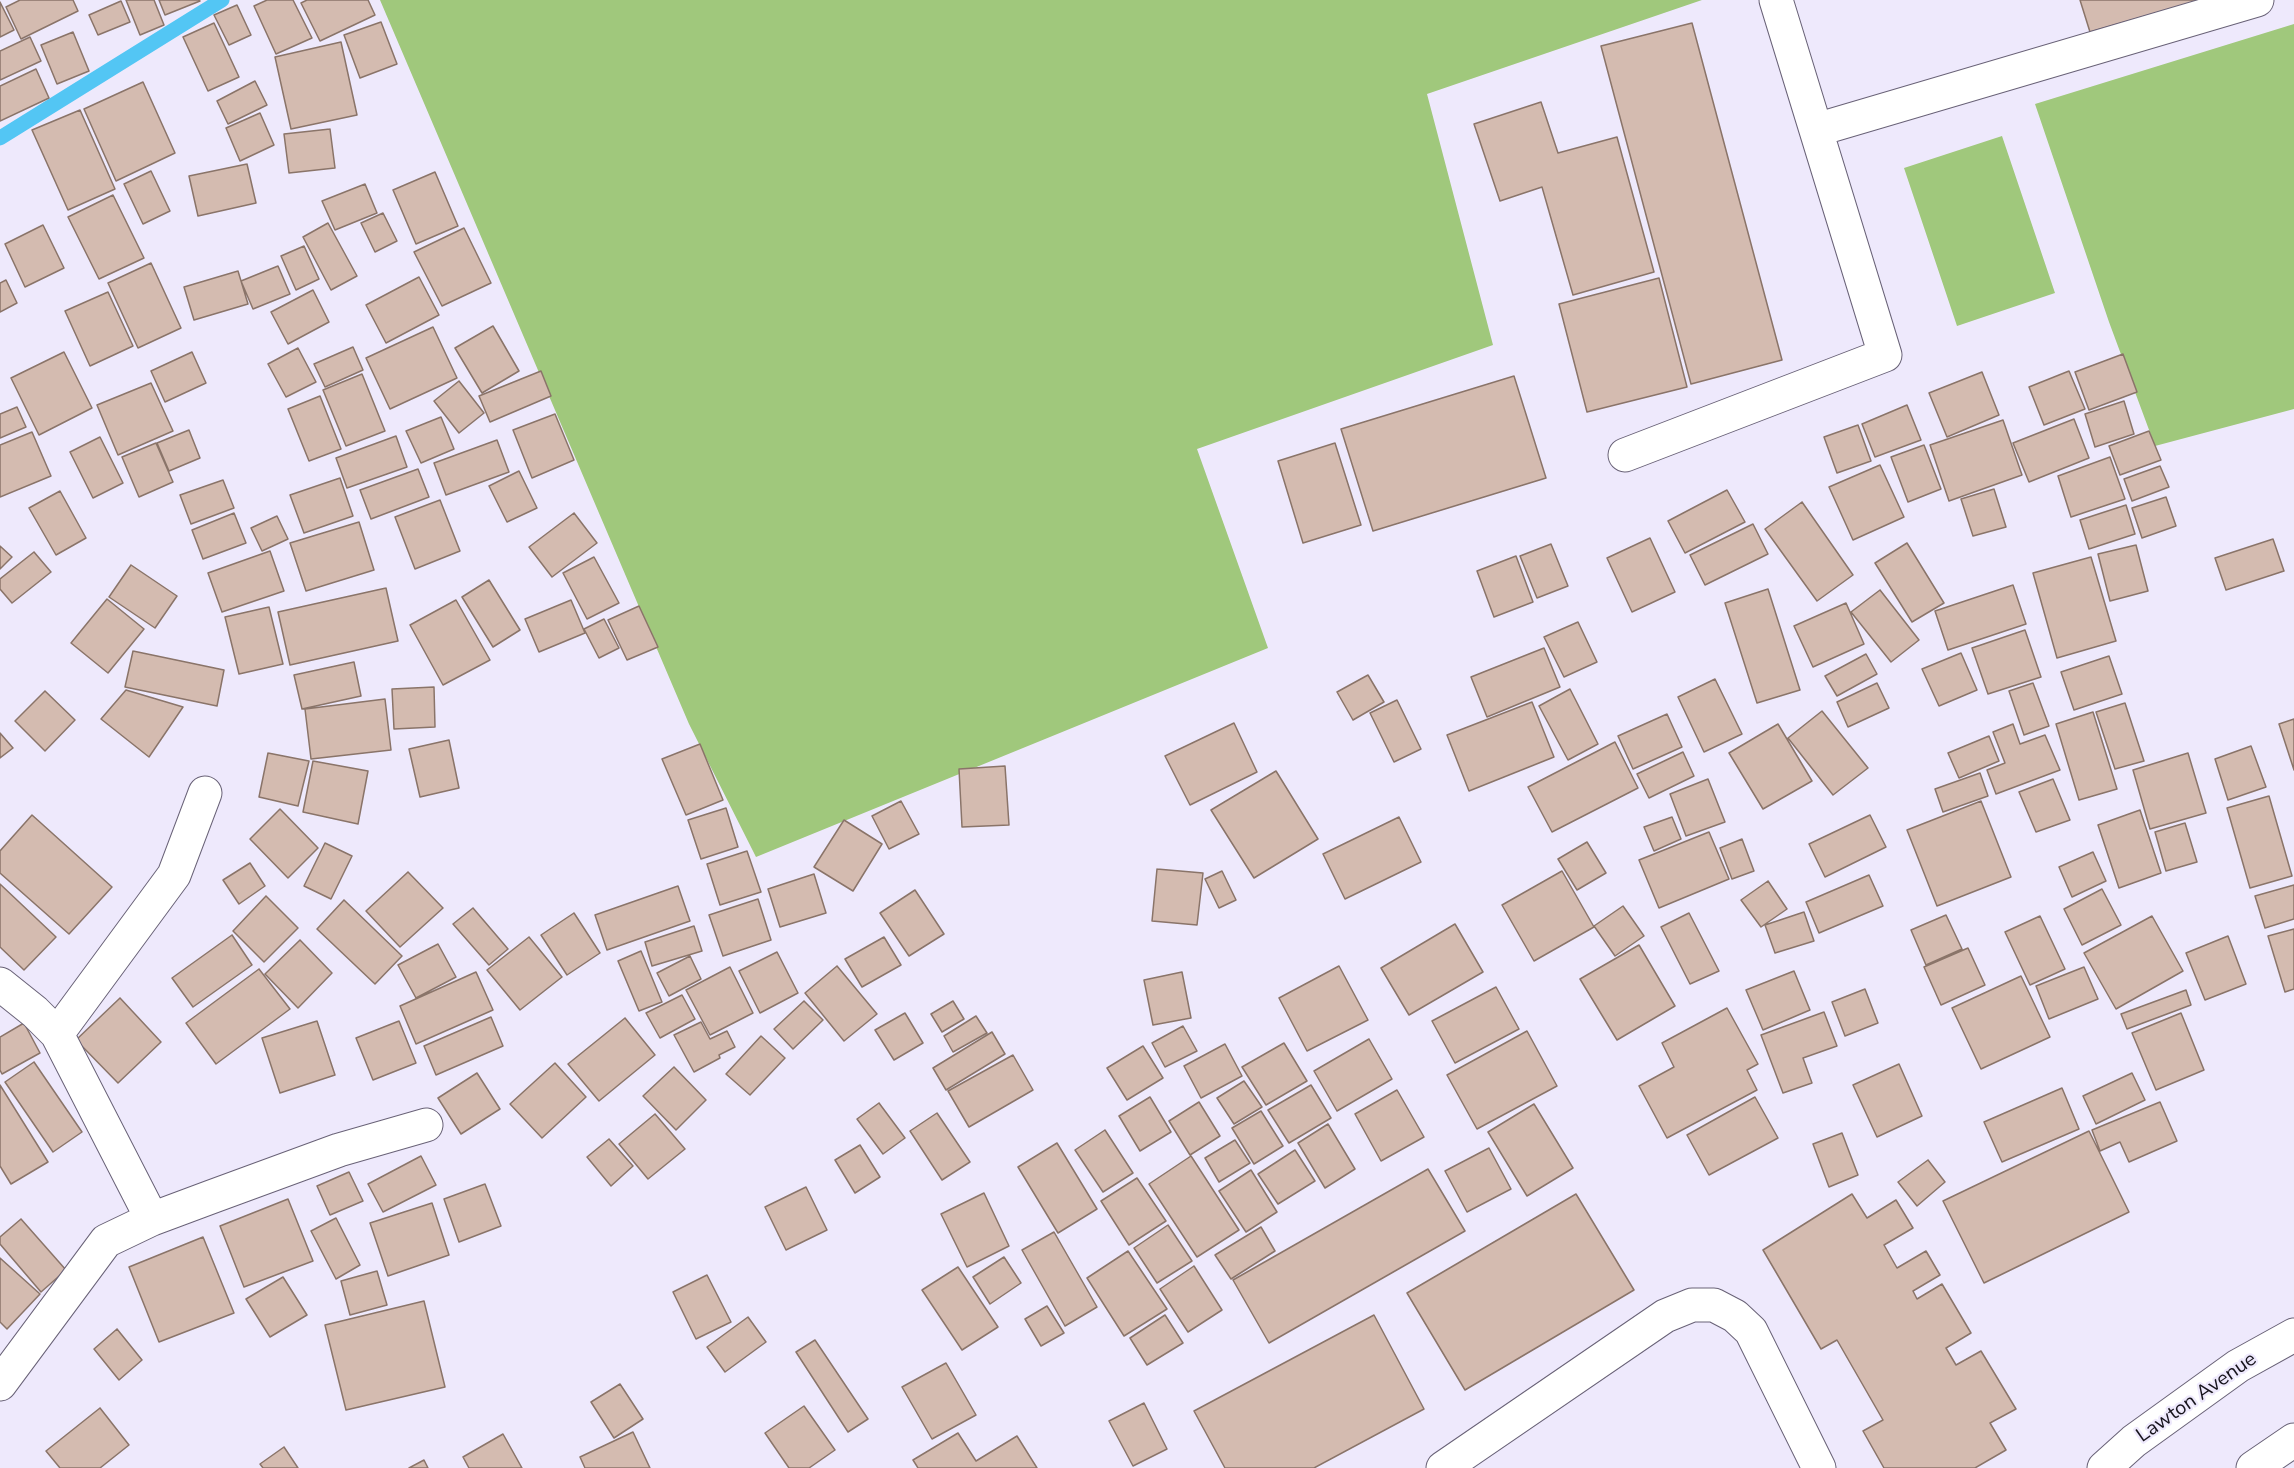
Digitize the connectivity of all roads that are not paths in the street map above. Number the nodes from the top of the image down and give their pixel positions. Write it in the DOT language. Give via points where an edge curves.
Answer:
graph roads {
  1 [pos="1776,0"];
  2 [pos="2257,0"];
  3 [pos="1816,130"];
  4 [pos="1625,455"];
  5 [pos="205,793"];
  6 [pos="0,984"];
  7 [pos="57,1034"];
  8 [pos="426,1125"];
  9 [pos="152,1219"];
  10 [pos="2294,1335"];
  11 [pos="0,1384"];
  12 [pos="2294,1440"];
  13 [pos="1443,1468"];
  14 [pos="1819,1468"];
  15 [pos="2104,1468"];
  16 [pos="2253,1468"];
  1 -- 3 [label="street"];
  2 -- 3 [label="street"];
  3 -- 4 [label="street" via="1885,355"];
  5 -- 7 [label="street" via="174,875"];
  6 -- 7 [label="street"];
  7 -- 9 [label="street"];
  8 -- 9 [label="street" via="339,1150"];
  9 -- 11 [label="street" via="106,1241"];
  10 -- 15 [label="street, Lawton Avenue" via="2238,1366 2134,1441"];
  12 -- 16 [label="street"];
  13 -- 14 [label="street" via="1665,1316 1692,1305 1714,1305 1735,1316 1751,1331"];
}
